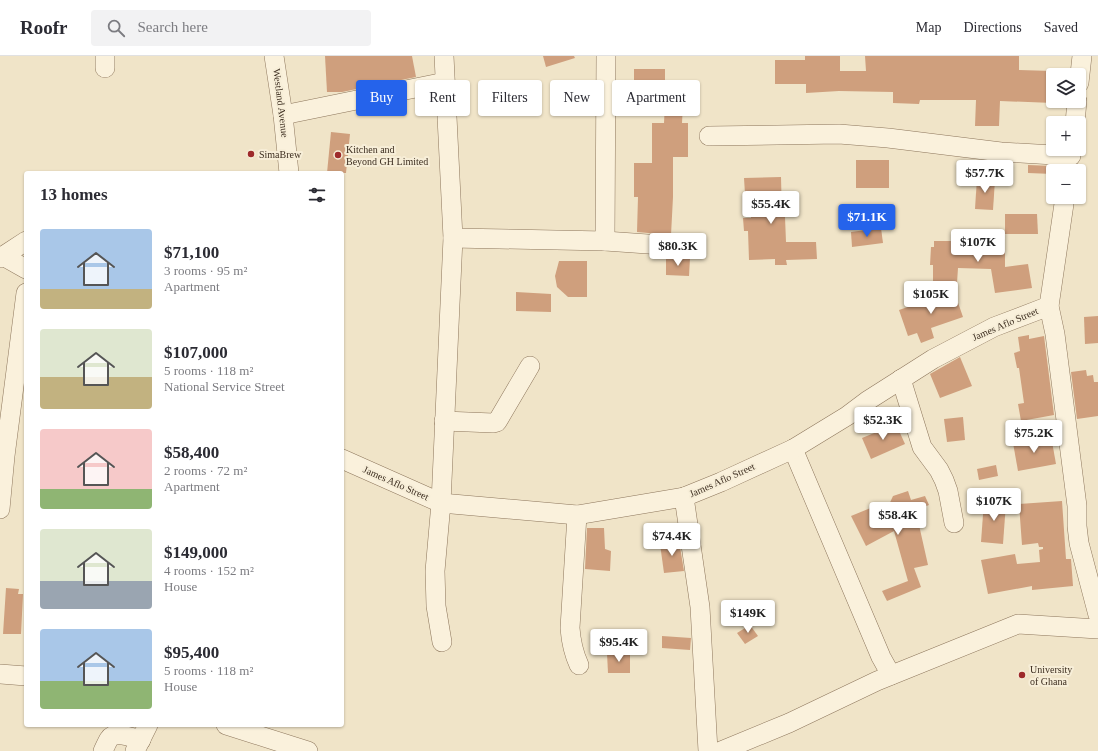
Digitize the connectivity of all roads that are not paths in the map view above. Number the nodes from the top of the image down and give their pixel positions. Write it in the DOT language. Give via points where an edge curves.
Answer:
graph roads {
  1 [pos="274,56"];
  2 [pos="444,56"];
  3 [pos="606,56"];
  4 [pos="1082,56"];
  5 [pos="1081,68"];
  6 [pos="445,80"];
  7 [pos="415,88"];
  8 [pos="283,115"];
  9 [pos="447,116"];
  10 [pos="709,136"];
  11 [pos="1070,159"];
  12 [pos="289,171"];
  13 [pos="1064,204"];
  14 [pos="454,238"];
  15 [pos="605,241"];
  16 [pos="24,242"];
  17 [pos="690,247"];
  18 [pos="2,257"];
  19 [pos="24,268"];
  20 [pos="1049,306"];
  21 [pos="24,309"];
  22 [pos="530,366"];
  23 [pos="901,379"];
  24 [pos="444,421"];
  25 [pos="793,449"];
  26 [pos="344,460"];
  27 [pos="684,497"];
  28 [pos="441,503"];
  29 [pos="0,509"];
  30 [pos="577,515"];
  31 [pos="954,523"];
  32 [pos="1098,615"];
  33 [pos="1098,629"];
  34 [pos="442,642"];
  35 [pos="579,665"];
  36 [pos="0,674"];
  37 [pos="890,675"];
  38 [pos="24,676"];
  39 [pos="232,727"];
  40 [pos="141,739"];
  41 [pos="103,751"];
  42 [pos="308,751"];
  43 [pos="708,751"];
  44 [pos="721,751"];
  1 -- 8 [label="street, Westland Avenue"];
  2 -- 6 [label="street"];
  3 -- 15 [label="street"];
  4 -- 5 [label="street"];
  7 -- 8 [label="street"];
  8 -- 12 [label="street, Westland Avenue"];
  9 -- 14 [label="street"];
  10 -- 11 [label="street" via="839,134"];
  13 -- 20 [label="street"];
  14 -- 15 [label="street"];
  14 -- 24 [label="street"];
  15 -- 17 [label="street"];
  16 -- 18 [label="street"];
  18 -- 19 [label="street"];
  20 -- 23 [label="street, James Aflo Street" via="994,327"];
  20 -- 32 [label="street" via="1060,370 1077,506 1079,543"];
  21 -- 29 [label="street"];
  22 -- 24 [label="street" via="497,422"];
  23 -- 25 [label="street, James Aflo Street"];
  23 -- 31 [label="street" via="922,447 939,470 946,486"];
  24 -- 28 [label="street"];
  25 -- 27 [label="street, James Aflo Street"];
  25 -- 37 [label="street"];
  26 -- 28 [label="street, James Aflo Street"];
  27 -- 30 [label="street, James Aflo Street"];
  27 -- 43 [label="street" via="700,607"];
  28 -- 30 [label="street, James Aflo Street"];
  28 -- 34 [label="street" via="435,571 436,606"];
  30 -- 35 [label="street" via="570,628 571,644"];
  33 -- 37 [label="street" via="1018,624"];
  36 -- 38 [label="street"];
  37 -- 44 [label="street" via="789,723"];
  39 -- 42 [label="street"];
  40 -- 41 [label="street" via="114,735 110,737"];
}
